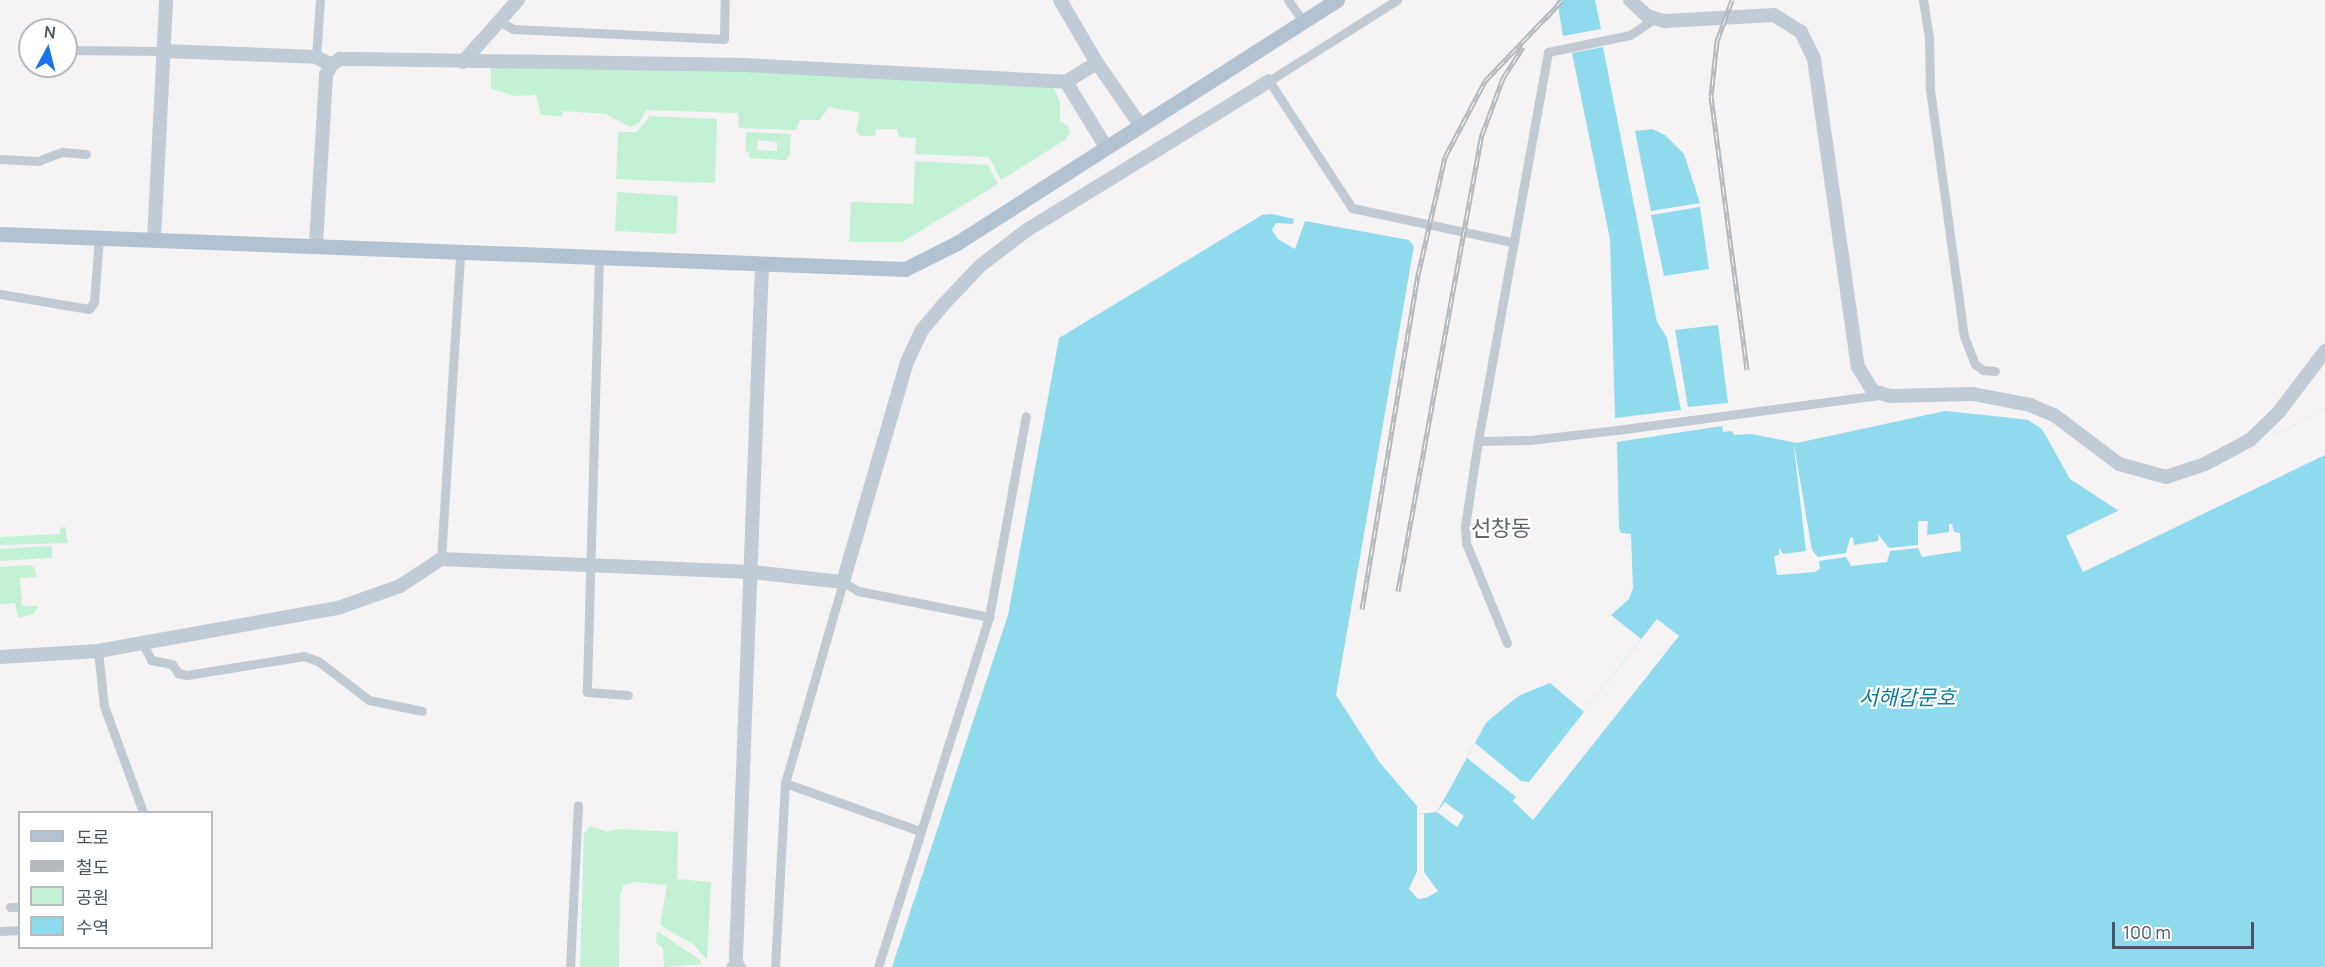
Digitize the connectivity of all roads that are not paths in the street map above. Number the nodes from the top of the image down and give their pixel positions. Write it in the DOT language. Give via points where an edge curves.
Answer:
graph roads {
  1 [pos="166,0"];
  2 [pos="320,0"];
  3 [pos="518,0"];
  4 [pos="725,0"];
  5 [pos="1060,0"];
  6 [pos="1288,0"];
  7 [pos="1337,0"];
  8 [pos="1397,0"];
  9 [pos="1630,0"];
  10 [pos="1923,0"];
  11 [pos="1654,19"];
  12 [pos="497,20"];
  13 [pos="1303,21"];
  14 [pos="78,50"];
  15 [pos="163,51"];
  16 [pos="316,57"];
  17 [pos="463,62"];
  18 [pos="1097,63"];
  19 [pos="331,65"];
  20 [pos="1269,81"];
  21 [pos="1066,82"];
  22 [pos="1141,126"];
  23 [pos="1107,147"];
  24 [pos="86,154"];
  25 [pos="0,159"];
  26 [pos="0,234"];
  27 [pos="99,238"];
  28 [pos="154,240"];
  29 [pos="1512,242"];
  30 [pos="316,244"];
  31 [pos="459,253"];
  32 [pos="599,257"];
  33 [pos="762,266"];
  34 [pos="0,294"];
  35 [pos="2325,351"];
  36 [pos="1995,371"];
  37 [pos="1881,395"];
  38 [pos="1026,416"];
  39 [pos="1479,441"];
  40 [pos="441,560"];
  41 [pos="590,565"];
  42 [pos="752,572"];
  43 [pos="843,582"];
  44 [pos="989,617"];
  45 [pos="1507,643"];
  46 [pos="143,644"];
  47 [pos="98,651"];
  48 [pos="0,657"];
  49 [pos="628,695"];
  50 [pos="422,711"];
  51 [pos="784,783"];
  52 [pos="578,805"];
  53 [pos="142,811"];
  54 [pos="920,831"];
  55 [pos="18,930"];
  56 [pos="0,931"];
  57 [pos="736,964"];
  58 [pos="570,967"];
  59 [pos="775,967"];
  60 [pos="878,967"];
  1 -- 15 [label="street"];
  2 -- 16 [label="street"];
  3 -- 12 [label="street"];
  4 -- 12 [label="street" via="724,39 513,29"];
  5 -- 18 [label="street" via="1085,49"];
  6 -- 13 [label="street"];
  7 -- 13 [label="main road"];
  8 -- 20 [label="street"];
  9 -- 11 [label="street"];
  10 -- 36 [label="street" via="1930,89 1964,336 1975,364 1983,370"];
  11 -- 29 [label="street" via="1630,35 1552,48 1545,59"];
  11 -- 37 [label="street" via="1683,22 1774,15 1801,32 1814,59 1858,367 1867,386"];
  12 -- 17 [label="street"];
  13 -- 22 [label="main road"];
  14 -- 15 [label="street"];
  15 -- 16 [label="street"];
  15 -- 28 [label="street"];
  16 -- 19 [label="street"];
  17 -- 19 [label="street" via="340,59"];
  17 -- 21 [label="street" via="745,64"];
  18 -- 21 [label="street"];
  18 -- 22 [label="street"];
  19 -- 30 [label="street" via="326,75"];
  20 -- 29 [label="street" via="1352,208"];
  20 -- 43 [label="street" via="1013,239 980,266 932,318 907,362"];
  21 -- 23 [label="street"];
  22 -- 23 [label="main road"];
  23 -- 33 [label="main road" via="914,266 896,271"];
  24 -- 25 [label="street" via="62,152 38,161"];
  26 -- 27 [label="main road"];
  27 -- 28 [label="main road"];
  27 -- 34 [label="street" via="94,302 89,309"];
  28 -- 30 [label="main road"];
  29 -- 39 [label="street"];
  30 -- 31 [label="main road"];
  31 -- 32 [label="main road"];
  31 -- 40 [label="street"];
  32 -- 33 [label="main road"];
  32 -- 41 [label="street"];
  33 -- 42 [label="street"];
  35 -- 37 [label="street" via="2278,413 2250,440 2205,464 2166,477 2119,464 2054,415 2030,405 1973,394"];
  37 -- 39 [label="street" via="1530,440"];
  38 -- 44 [label="street"];
  39 -- 45 [label="street" via="1465,526 1466,543"];
  40 -- 41 [label="street"];
  40 -- 46 [label="street" via="400,586 338,608"];
  41 -- 42 [label="street"];
  41 -- 49 [label="street" via="587,692"];
  42 -- 43 [label="street"];
  42 -- 57 [label="street"];
  43 -- 44 [label="street" via="858,591"];
  43 -- 51 [label="street"];
  44 -- 54 [label="street"];
  46 -- 47 [label="street"];
  46 -- 50 [label="street" via="156,663 172,664 178,673 187,675 304,656 318,661 369,700"];
  47 -- 48 [label="street"];
  47 -- 53 [label="street" via="104,706"];
  51 -- 54 [label="street"];
  51 -- 59 [label="street"];
  52 -- 58 [label="street"];
  54 -- 60 [label="street"];
  55 -- 56 [label="street"];
}
